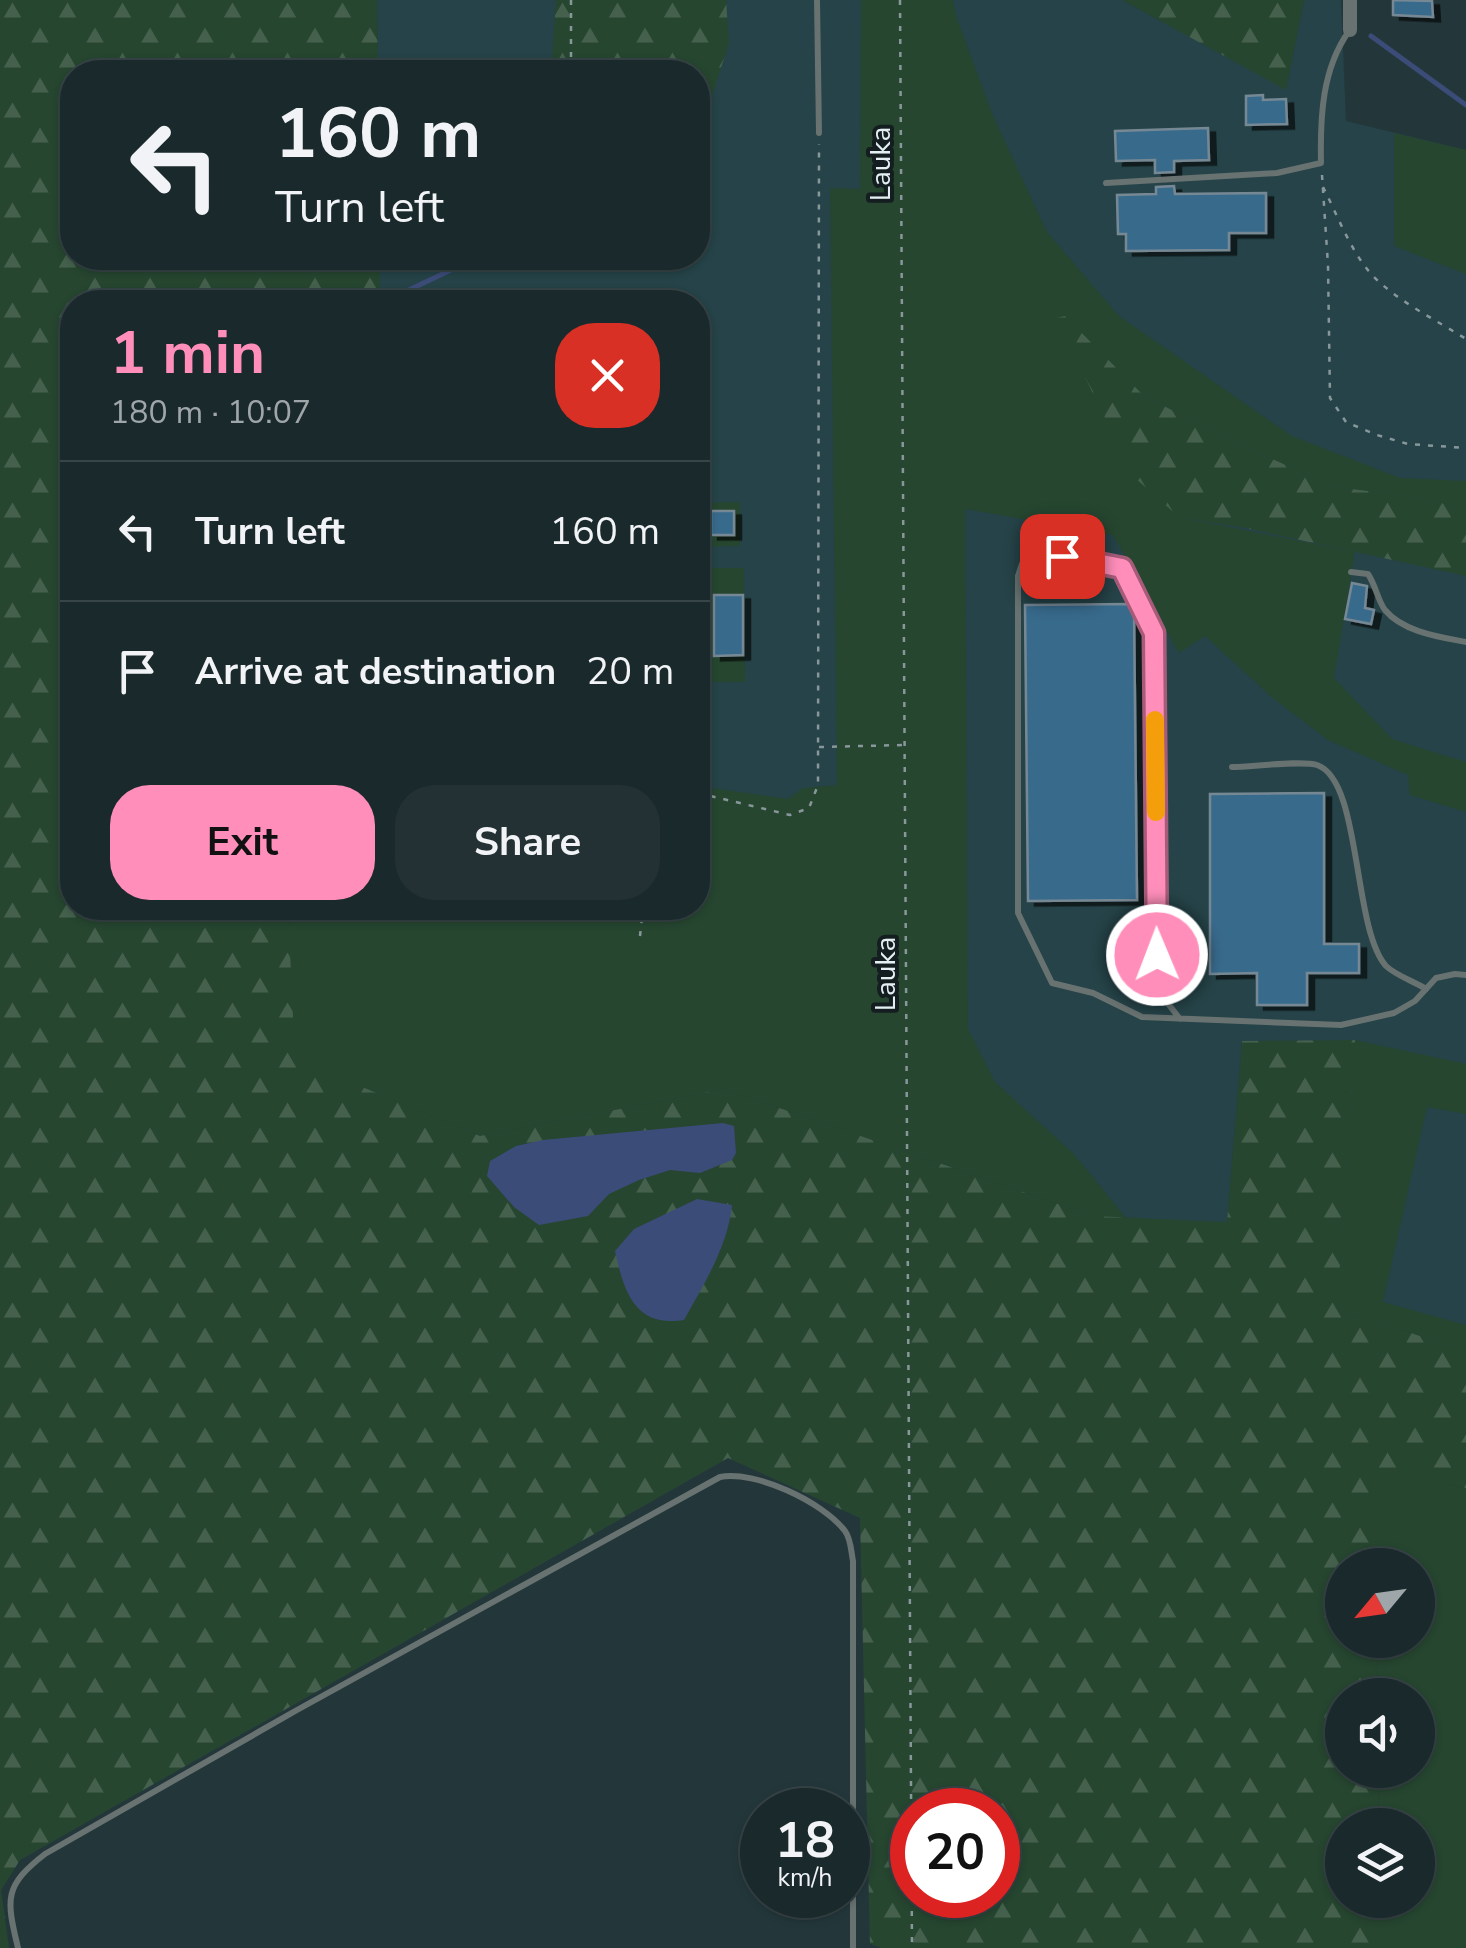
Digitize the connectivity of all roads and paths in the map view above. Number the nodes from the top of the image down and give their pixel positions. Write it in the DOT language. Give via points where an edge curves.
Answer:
graph roads {
  1 [pos="570,0"];
  2 [pos="817,0"];
  3 [pos="900,0"];
  4 [pos="1350,0"];
  5 [pos="1350,30"];
  6 [pos="571,60"];
  7 [pos="818,133"];
  8 [pos="1106,183"];
  9 [pos="1466,339"];
  10 [pos="1466,448"];
  11 [pos="1351,572"];
  12 [pos="1466,642"];
  13 [pos="905,745"];
  14 [pos="818,747"];
  15 [pos="1232,767"];
  16 [pos="710,797"];
  17 [pos="642,920"];
  18 [pos="640,936"];
  19 [pos="1466,975"];
  20 [pos="1426,989"];
  21 [pos="1180,1018"];
  22 [pos="18,1948"];
  23 [pos="853,1948"];
  24 [pos="912,1948"];
  1 -- 6 [label="path"];
  2 -- 7 [label="lane"];
  3 -- 13 [label="path, Lauka"];
  4 -- 5 [label="street"];
  5 -- 8 [label="lane" via="1325,87 1321,163 1277,173"];
  7 -- 14 [label="path"];
  9 -- 10 [label="path" via="1373,276 1323,186 1330,398 1346,422 1377,435"];
  11 -- 12 [label="lane" via="1368,574 1383,608 1399,621"];
  13 -- 14 [label="path"];
  13 -- 24 [label="path, Lauka"];
  14 -- 16 [label="path" via="810,808 790,816"];
  15 -- 20 [label="lane" via="1316,764 1334,776 1370,930 1386,966"];
  17 -- 18 [label="path"];
  19 -- 20 [label="lane" via="1436,978"];
  20 -- 21 [label="lane" via="1394,1013 1341,1025"];
  21 -- 21 [label="lane" via="1142,1017 1052,982 1018,913 1022,564 1062,556 1122,568 1154,633 1157,955 1166,1001"];
  22 -- 23 [label="lane" via="11,1891 20,1874 46,1854 720,1477 738,1473 832,1516 849,1535"];
}
